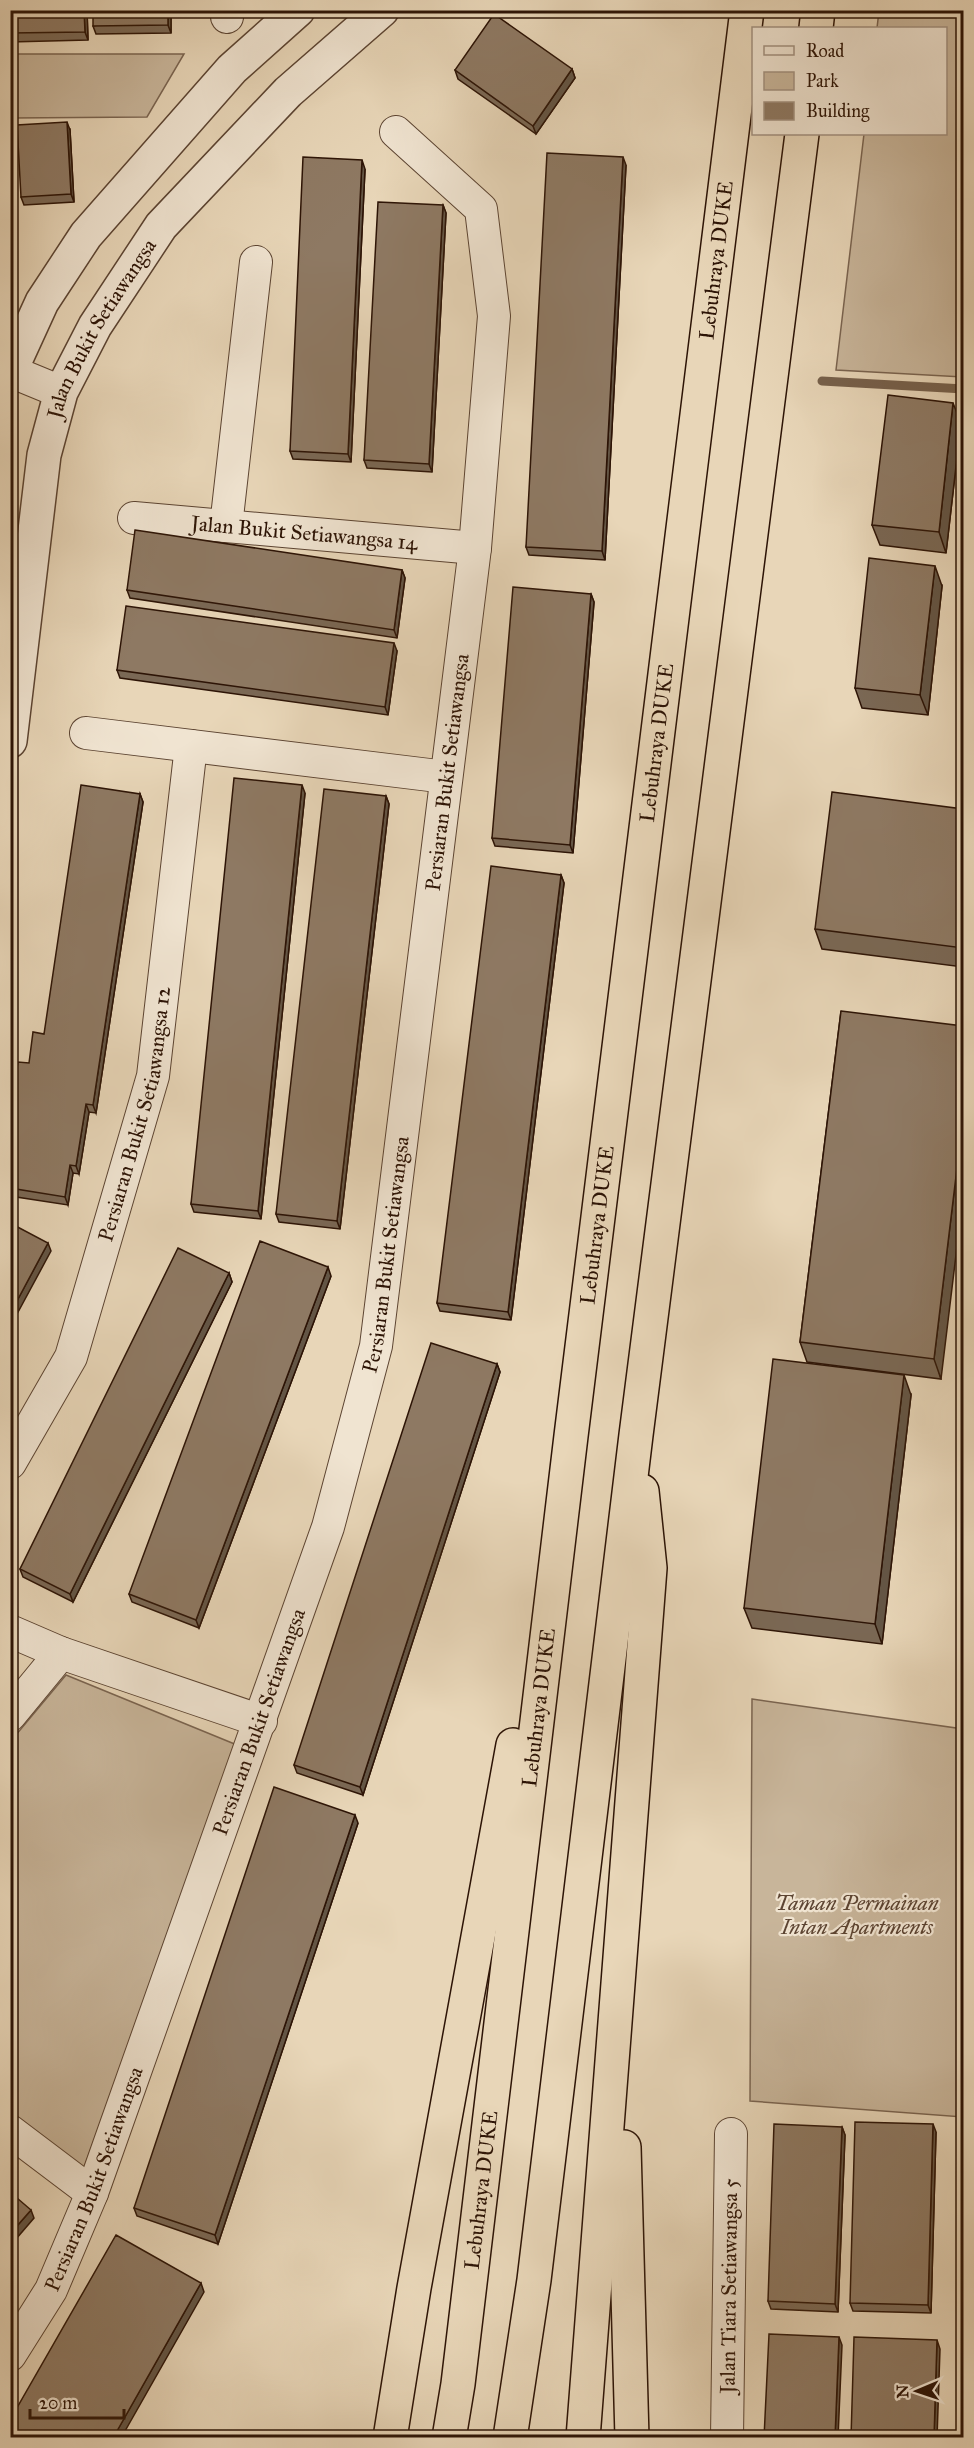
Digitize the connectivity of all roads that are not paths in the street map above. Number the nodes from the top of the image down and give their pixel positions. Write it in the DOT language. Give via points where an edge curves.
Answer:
graph roads {
  1 [pos="298,10"];
  2 [pos="382,10"];
  3 [pos="747,10"];
  4 [pos="818,10"];
  5 [pos="816,27"];
  6 [pos="396,132"];
  7 [pos="802,135"];
  8 [pos="255,262"];
  9 [pos="11,372"];
  10 [pos="61,392"];
  11 [pos="134,518"];
  12 [pos="226,526"];
  13 [pos="475,548"];
  14 [pos="86,733"];
  15 [pos="10,741"];
  16 [pos="191,746"];
  17 [pos="446,777"];
  18 [pos="636,1435"];
  19 [pos="571,1436"];
  20 [pos="10,1464"];
  21 [pos="10,1631"];
  22 [pos="61,1653"];
  23 [pos="10,1715"];
  24 [pos="261,1721"];
  25 [pos="619,1978"];
  26 [pos="10,2131"];
  27 [pos="731,2134"];
  28 [pos="92,2193"];
  29 [pos="10,2355"];
  30 [pos="632,2434"];
  31 [pos="390,2438"];
  32 [pos="449,2438"];
  33 [pos="510,2438"];
  34 [pos="583,2438"];
  35 [pos="727,2438"];
  1 -- 9 [label="street" via="232,69 86,235 42,302"];
  2 -- 10 [label="street, Jalan Bukit Setiawangsa" via="288,92 161,226 95,326"];
  3 -- 19 [label="highway, Lebuhraya DUKE"];
  4 -- 5 [label="highway"];
  6 -- 13 [label="street, Persiaran Bukit Setiawangsa" via="482,208 494,316"];
  7 -- 18 [label="highway"];
  8 -- 12 [label="street"];
  9 -- 10 [label="street"];
  10 -- 15 [label="street, Jalan Bukit Setiawangsa" via="44,455"];
  11 -- 12 [label="street, Jalan Bukit Setiawangsa 14"];
  12 -- 13 [label="street, Jalan Bukit Setiawangsa 14"];
  13 -- 17 [label="street, Persiaran Bukit Setiawangsa"];
  14 -- 16 [label="street"];
  16 -- 17 [label="street"];
  16 -- 20 [label="street, Persiaran Bukit Setiawangsa 12" via="153,1076 71,1357"];
  17 -- 24 [label="street, Persiaran Bukit Setiawangsa" via="376,1346 328,1527"];
  18 -- 25 [label="highway" via="650,1568"];
  18 -- 33 [label="highway" via="534,2280"];
  19 -- 31 [label="highway" via="422,2241"];
  19 -- 32 [label="highway, Lebuhraya DUKE"];
  21 -- 22 [label="street"];
  22 -- 23 [label="street"];
  22 -- 24 [label="street"];
  24 -- 28 [label="street, Persiaran Bukit Setiawangsa"];
  25 -- 30 [label="highway"];
  25 -- 34 [label="highway"];
  26 -- 28 [label="street"];
  27 -- 35 [label="street, Jalan Tiara Setiawangsa 5"];
  28 -- 29 [label="street, Persiaran Bukit Setiawangsa" via="51,2290"];
}
